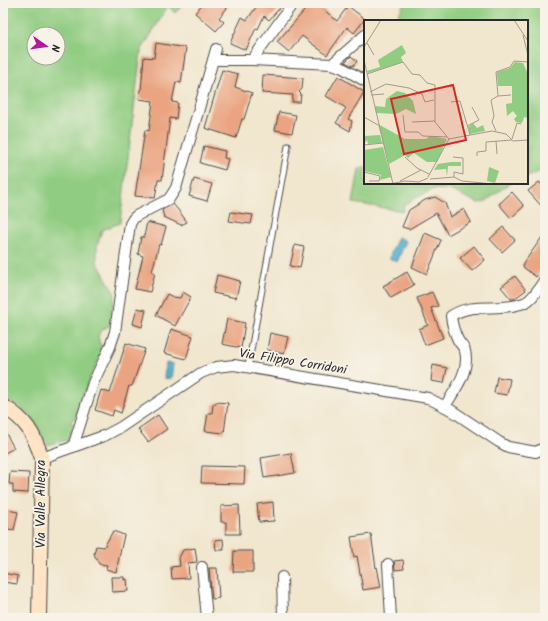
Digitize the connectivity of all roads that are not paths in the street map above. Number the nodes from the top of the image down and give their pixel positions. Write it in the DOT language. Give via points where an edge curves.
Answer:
graph roads {
  1 [pos="293,3"];
  2 [pos="364,36"];
  3 [pos="216,49"];
  4 [pos="213,60"];
  5 [pos="252,60"];
  6 [pos="332,64"];
  7 [pos="364,80"];
  8 [pos="288,146"];
  9 [pos="545,279"];
  10 [pos="248,367"];
  11 [pos="3,406"];
  12 [pos="446,406"];
  13 [pos="73,447"];
  14 [pos="541,450"];
  15 [pos="42,458"];
  16 [pos="388,564"];
  17 [pos="202,567"];
  18 [pos="282,577"];
  19 [pos="40,618"];
  20 [pos="208,618"];
  21 [pos="283,618"];
  22 [pos="391,618"];
  1 -- 5 [label="street"];
  2 -- 6 [label="street"];
  3 -- 4 [label="street"];
  4 -- 5 [label="street"];
  4 -- 13 [label="street" via="173,194 169,199 133,218 130,224 115,332 93,383"];
  5 -- 6 [label="street"];
  6 -- 7 [label="street"];
  8 -- 10 [label="lane"];
  9 -- 12 [label="street" via="526,302 504,308 477,307 459,311 451,316 453,327 465,350 466,364 456,390"];
  10 -- 12 [label="street, Via Filippo Corridoni" via="418,395"];
  10 -- 13 [label="street, Via Filippo Corridoni" via="216,367 201,373 121,428"];
  11 -- 15 [label="main road, Via Valle Allegra" via="18,415 29,429"];
  12 -- 14 [label="street, Via Filippo Corridoni" via="508,447"];
  13 -- 15 [label="street, Via Filippo Corridoni"];
  15 -- 19 [label="main road, Via Valle Allegra"];
  16 -- 22 [label="street"];
  17 -- 20 [label="street"];
  18 -- 21 [label="street"];
}
